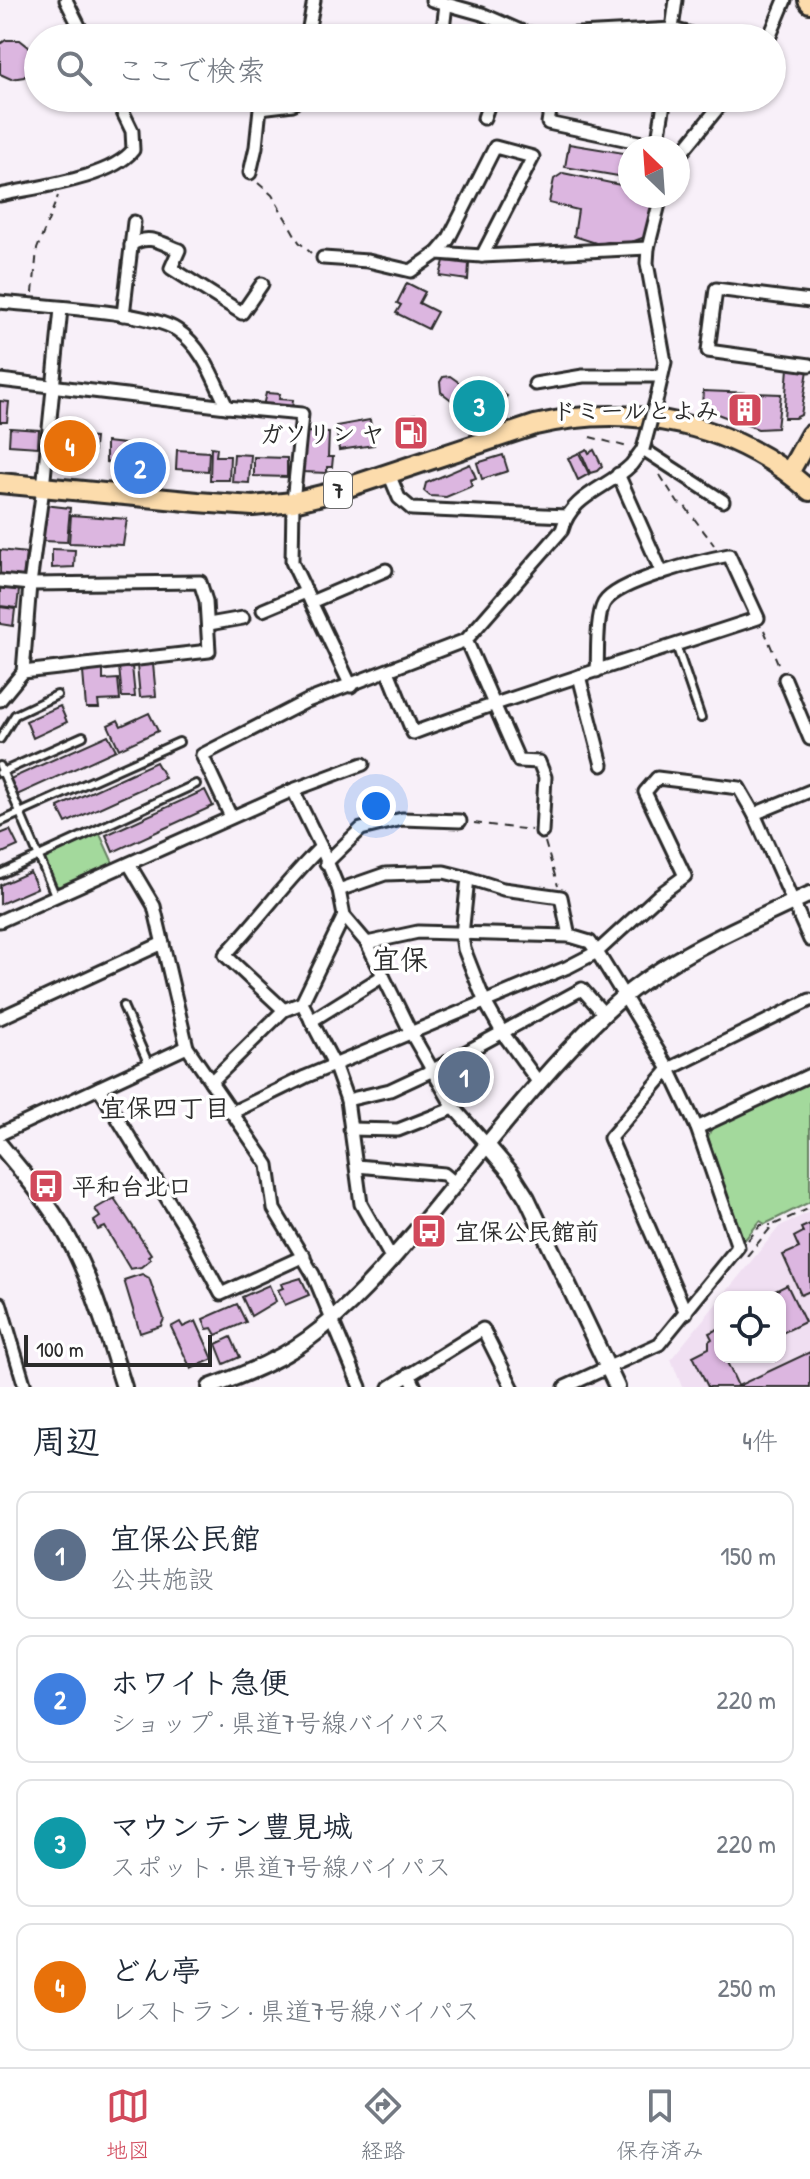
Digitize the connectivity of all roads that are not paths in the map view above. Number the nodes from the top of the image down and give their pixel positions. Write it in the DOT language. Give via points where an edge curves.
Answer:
graph roads {
  1 [pos="66,0"];
  2 [pos="314,0"];
  3 [pos="432,0"];
  4 [pos="676,0"];
  5 [pos="785,0"];
  6 [pos="446,4"];
  7 [pos="78,24"];
  8 [pos="310,24"];
  9 [pos="444,24"];
  10 [pos="500,24"];
  11 [pos="673,24"];
  12 [pos="775,24"];
  13 [pos="123,112"];
  14 [pos="260,112"];
  15 [pos="486,112"];
  16 [pos="550,112"];
  17 [pos="664,112"];
  18 [pos="714,112"];
  19 [pos="484,118"];
  20 [pos="663,136"];
  21 [pos="618,138"];
  22 [pos="690,140"];
  23 [pos="250,173"];
  24 [pos="0,195"];
  25 [pos="658,208"];
  26 [pos="134,222"];
  27 [pos="131,245"];
  28 [pos="648,248"];
  29 [pos="437,253"];
  30 [pos="482,256"];
  31 [pos="323,258"];
  32 [pos="262,284"];
  33 [pos="810,301"];
  34 [pos="0,302"];
  35 [pos="61,309"];
  36 [pos="123,315"];
  37 [pos="810,365"];
  38 [pos="661,376"];
  39 [pos="0,380"];
  40 [pos="535,384"];
  41 [pos="54,386"];
  42 [pos="227,407"];
  43 [pos="810,435"];
  44 [pos="643,449"];
  45 [pos="789,473"];
  46 [pos="389,474"];
  47 [pos="618,474"];
  48 [pos="0,483"];
  49 [pos="43,488"];
  50 [pos="810,491"];
  51 [pos="723,501"];
  52 [pos="293,502"];
  53 [pos="566,516"];
  54 [pos="386,570"];
  55 [pos="662,573"];
  56 [pos="0,581"];
  57 [pos="30,584"];
  58 [pos="308,597"];
  59 [pos="263,610"];
  60 [pos="243,618"];
  61 [pos="209,624"];
  62 [pos="466,640"];
  63 [pos="676,645"];
  64 [pos="388,671"];
  65 [pos="597,671"];
  66 [pos="23,672"];
  67 [pos="579,676"];
  68 [pos="785,679"];
  69 [pos="351,686"];
  70 [pos="57,695"];
  71 [pos="0,700"];
  72 [pos="494,703"];
  73 [pos="701,718"];
  74 [pos="83,736"];
  75 [pos="0,739"];
  76 [pos="810,739"];
  77 [pos="179,742"];
  78 [pos="363,764"];
  79 [pos="602,765"];
  80 [pos="1,770"];
  81 [pos="196,784"];
  82 [pos="293,790"];
  83 [pos="810,791"];
  84 [pos="20,813"];
  85 [pos="754,814"];
  86 [pos="231,817"];
  87 [pos="460,821"];
  88 [pos="0,822"];
  89 [pos="542,832"];
  90 [pos="321,847"];
  91 [pos="39,856"];
  92 [pos="326,863"];
  93 [pos="129,864"];
  94 [pos="0,874"];
  95 [pos="468,878"];
  96 [pos="339,890"];
  97 [pos="810,894"];
  98 [pos="56,897"];
  99 [pos="793,902"];
  100 [pos="344,916"];
  101 [pos="0,921"];
  102 [pos="462,935"];
  103 [pos="569,936"];
  104 [pos="810,940"];
  105 [pos="163,943"];
  106 [pos="367,943"];
  107 [pos="597,952"];
  108 [pos="383,976"];
  109 [pos="626,994"];
  110 [pos="484,1000"];
  111 [pos="810,1000"];
  112 [pos="302,1003"];
  113 [pos="123,1006"];
  114 [pos="284,1010"];
  115 [pos="604,1014"];
  116 [pos="0,1018"];
  117 [pos="311,1021"];
  118 [pos="410,1031"];
  119 [pos="502,1032"];
  120 [pos="187,1047"];
  121 [pos="334,1064"];
  122 [pos="149,1065"];
  123 [pos="669,1069"];
  124 [pos="433,1070"];
  125 [pos="810,1075"];
  126 [pos="211,1082"];
  127 [pos="539,1083"];
  128 [pos="99,1088"];
  129 [pos="347,1100"];
  130 [pos="454,1108"];
  131 [pos="231,1113"];
  132 [pos="697,1128"];
  133 [pos="350,1129"];
  134 [pos="0,1134"];
  135 [pos="0,1145"];
  136 [pos="487,1145"];
  137 [pos="357,1166"];
  138 [pos="456,1184"];
  139 [pos="304,1256"];
  140 [pos="392,1259"];
  141 [pos="0,1303"];
  142 [pos="686,1313"];
  143 [pos="331,1321"];
  144 [pos="608,1368"];
  145 [pos="409,1374"];
  146 [pos="25,1387"];
  147 [pos="124,1387"];
  148 [pos="210,1387"];
  149 [pos="360,1387"];
  150 [pos="390,1387"];
  151 [pos="415,1387"];
  152 [pos="512,1387"];
  153 [pos="565,1387"];
  154 [pos="617,1387"];
  1 -- 7 [label="street"];
  2 -- 8 [label="street"];
  3 -- 6 [label="street"];
  4 -- 11 [label="street"];
  5 -- 12 [label="street"];
  6 -- 9 [label="street"];
  6 -- 10 [label="street"];
  13 -- 24 [label="street" via="132,131 133,150 127,157 101,170"];
  14 -- 23 [label="street"];
  15 -- 19 [label="street"];
  16 -- 21 [label="street" via="548,123"];
  17 -- 20 [label="street"];
  18 -- 22 [label="street"];
  25 -- 28 [label="street"];
  26 -- 27 [label="street"];
  27 -- 32 [label="street" via="151,238 179,250 171,268 242,313"];
  27 -- 36 [label="street"];
  28 -- 30 [label="street"];
  28 -- 38 [label="street" via="665,362"];
  29 -- 30 [label="street"];
  29 -- 30 [label="street" via="495,147 533,157"];
  29 -- 31 [label="street" via="411,271"];
  33 -- 37 [label="street" via="716,289 708,351"];
  34 -- 35 [label="street"];
  35 -- 36 [label="street"];
  35 -- 41 [label="street"];
  36 -- 42 [label="street" via="177,329 200,353"];
  38 -- 40 [label="street" via="583,376"];
  38 -- 44 [label="street, bridge"];
  39 -- 41 [label="street"];
  41 -- 42 [label="street"];
  41 -- 49 [label="street"];
  42 -- 52 [label="street" via="302,414"];
  43 -- 45 [label="main road"];
  44 -- 47 [label="street"];
  44 -- 51 [label="street"];
  45 -- 46 [label="main road, 7" via="704,429 607,416 535,425"];
  45 -- 50 [label="main road, 7"];
  46 -- 52 [label="main road, 7"];
  46 -- 53 [label="street" via="399,498 412,509"];
  47 -- 53 [label="street"];
  47 -- 55 [label="street"];
  48 -- 49 [label="main road, 7"];
  49 -- 52 [label="main road, 7" via="253,506"];
  49 -- 57 [label="street"];
  52 -- 58 [label="street" via="292,562"];
  53 -- 62 [label="street" via="562,530"];
  54 -- 58 [label="street"];
  55 -- 63 [label="street" via="729,555 758,618"];
  55 -- 65 [label="street" via="616,590 603,604"];
  56 -- 57 [label="street"];
  57 -- 61 [label="street" via="200,582"];
  57 -- 66 [label="street"];
  58 -- 59 [label="street"];
  58 -- 69 [label="street"];
  60 -- 61 [label="street"];
  61 -- 66 [label="street" via="209,651"];
  62 -- 64 [label="street"];
  62 -- 72 [label="street"];
  63 -- 65 [label="street"];
  63 -- 73 [label="lane"];
  64 -- 69 [label="street"];
  64 -- 72 [label="street" via="413,733"];
  65 -- 67 [label="street"];
  66 -- 71 [label="street"];
  67 -- 72 [label="street"];
  67 -- 79 [label="street"];
  68 -- 76 [label="street"];
  69 -- 86 [label="street" via="307,701 202,755"];
  70 -- 75 [label="lane" via="15,715"];
  72 -- 89 [label="street" via="519,761 539,762 545,777"];
  74 -- 80 [label="lane"];
  77 -- 84 [label="lane"];
  78 -- 82 [label="street"];
  80 -- 84 [label="lane"];
  81 -- 91 [label="lane"];
  82 -- 86 [label="street"];
  82 -- 90 [label="street"];
  83 -- 85 [label="street"];
  84 -- 88 [label="lane"];
  84 -- 91 [label="lane"];
  85 -- 99 [label="street"];
  85 -- 107 [label="street" via="739,788 657,778 645,792 685,876"];
  86 -- 93 [label="street"];
  87 -- 92 [label="street" via="402,819 361,829"];
  90 -- 92 [label="street"];
  90 -- 114 [label="street" via="225,955"];
  91 -- 94 [label="lane"];
  91 -- 98 [label="lane"];
  92 -- 96 [label="street"];
  93 -- 98 [label="street"];
  93 -- 105 [label="street" via="154,906"];
  95 -- 96 [label="street" via="444,872 385,874"];
  95 -- 102 [label="street"];
  95 -- 103 [label="street" via="561,897"];
  96 -- 100 [label="street"];
  97 -- 99 [label="street"];
  98 -- 101 [label="street"];
  99 -- 104 [label="street"];
  99 -- 109 [label="street" via="681,956"];
  100 -- 106 [label="street"];
  100 -- 112 [label="street"];
  102 -- 103 [label="street"];
  102 -- 106 [label="street" via="418,932"];
  102 -- 110 [label="street"];
  103 -- 107 [label="street" via="590,942"];
  105 -- 116 [label="street"];
  105 -- 120 [label="street"];
  106 -- 108 [label="street"];
  107 -- 109 [label="street"];
  107 -- 110 [label="street"];
  108 -- 117 [label="street"];
  108 -- 118 [label="street"];
  109 -- 115 [label="street"];
  109 -- 123 [label="street"];
  110 -- 118 [label="street"];
  110 -- 119 [label="street"];
  111 -- 123 [label="street"];
  112 -- 114 [label="street"];
  112 -- 117 [label="street"];
  113 -- 122 [label="lane"];
  114 -- 126 [label="street"];
  115 -- 119 [label="street" via="582,989"];
  115 -- 127 [label="street"];
  117 -- 121 [label="street"];
  118 -- 121 [label="street"];
  118 -- 124 [label="street"];
  119 -- 124 [label="street"];
  119 -- 127 [label="street"];
  120 -- 122 [label="street"];
  120 -- 126 [label="street"];
  121 -- 129 [label="street"];
  121 -- 131 [label="street"];
  122 -- 128 [label="street"];
  123 -- 132 [label="street"];
  123 -- 142 [label="street" via="610,1138"];
  124 -- 129 [label="street" via="390,1090"];
  124 -- 130 [label="street"];
  125 -- 132 [label="street"];
  126 -- 131 [label="street"];
  127 -- 136 [label="street"];
  128 -- 134 [label="street"];
  128 -- 139 [label="street" via="221,1294"];
  129 -- 133 [label="street"];
  130 -- 133 [label="street" via="398,1130"];
  130 -- 136 [label="street"];
  131 -- 139 [label="street" via="268,1165 274,1209"];
  132 -- 142 [label="street" via="738,1247"];
  133 -- 137 [label="street"];
  135 -- 147 [label="street" via="63,1229 105,1324"];
  136 -- 138 [label="street"];
  136 -- 144 [label="street" via="527,1198"];
  137 -- 138 [label="street" via="444,1174"];
  137 -- 140 [label="street" via="361,1204"];
  138 -- 140 [label="street"];
  139 -- 143 [label="street"];
  140 -- 143 [label="street"];
  141 -- 146 [label="street"];
  142 -- 144 [label="street" via="659,1344"];
  143 -- 148 [label="street" via="278,1359"];
  143 -- 149 [label="street"];
  144 -- 153 [label="street"];
  144 -- 154 [label="street"];
  145 -- 150 [label="street"];
  145 -- 151 [label="street"];
  145 -- 152 [label="street" via="483,1329"];
}
